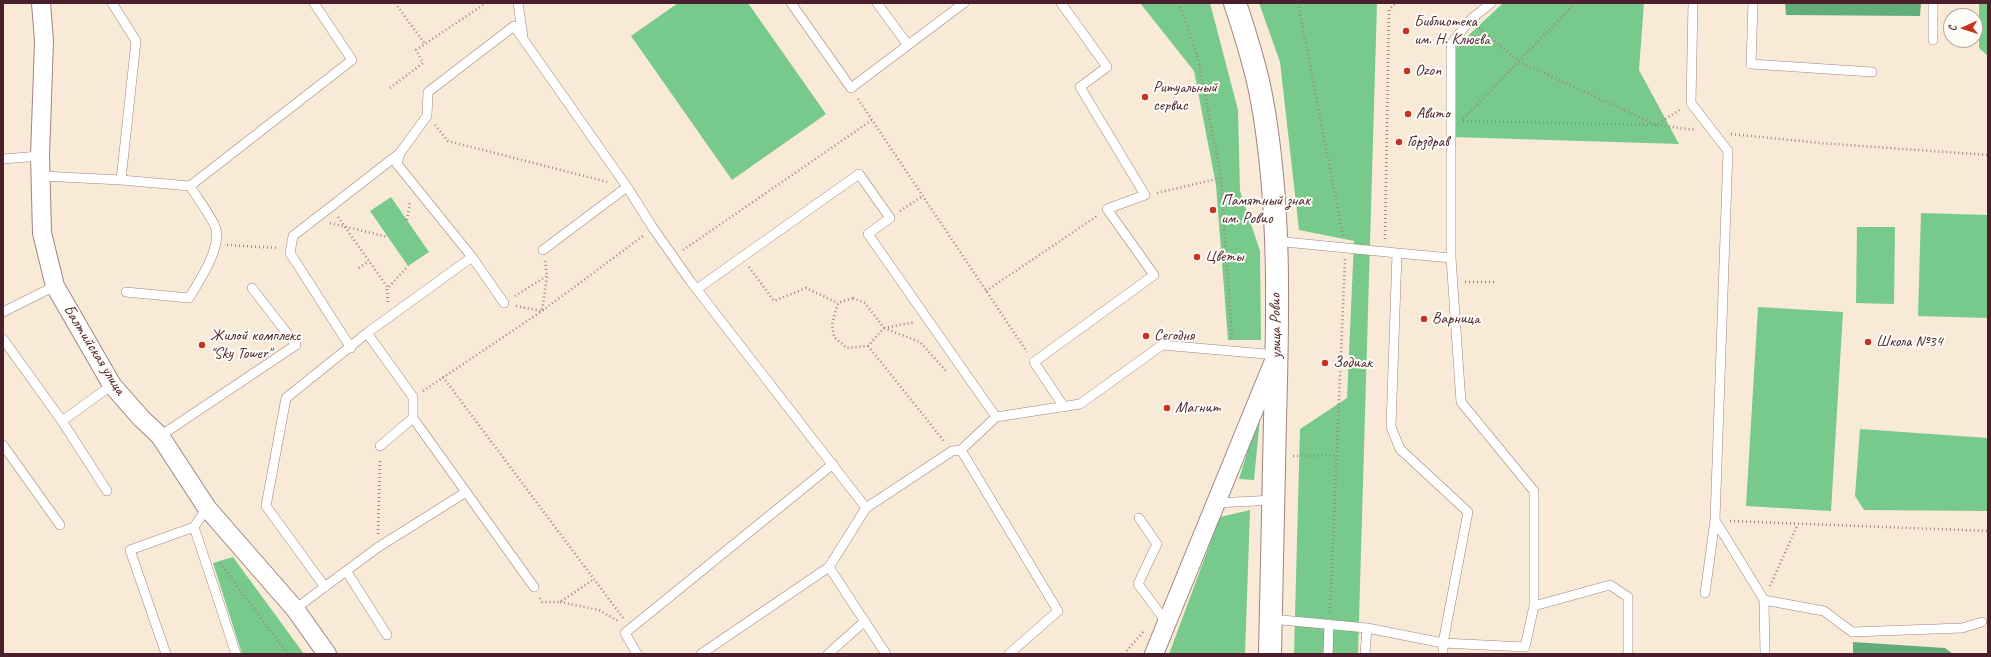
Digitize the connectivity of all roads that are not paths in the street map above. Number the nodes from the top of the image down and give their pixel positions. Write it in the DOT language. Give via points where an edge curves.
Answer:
graph roads {
  1 [pos="41,3"];
  2 [pos="112,3"];
  3 [pos="314,3"];
  4 [pos="518,3"];
  5 [pos="791,3"];
  6 [pos="878,3"];
  7 [pos="964,3"];
  8 [pos="1061,3"];
  9 [pos="1235,3"];
  10 [pos="1491,3"];
  11 [pos="1693,3"];
  12 [pos="1753,3"];
  13 [pos="1932,3"];
  14 [pos="1933,40"];
  15 [pos="524,41"];
  16 [pos="908,45"];
  17 [pos="1872,72"];
  18 [pos="400,153"];
  19 [pos="40,156"];
  20 [pos="3,159"];
  21 [pos="42,176"];
  22 [pos="121,180"];
  23 [pos="190,186"];
  24 [pos="627,187"];
  25 [pos="1275,241"];
  26 [pos="543,250"];
  27 [pos="1397,253"];
  28 [pos="472,257"];
  29 [pos="1451,258"];
  30 [pos="55,286"];
  31 [pos="252,288"];
  32 [pos="697,289"];
  33 [pos="126,292"];
  34 [pos="504,303"];
  35 [pos="3,312"];
  36 [pos="367,333"];
  37 [pos="3,339"];
  38 [pos="351,348"];
  39 [pos="1277,355"];
  40 [pos="112,385"];
  41 [pos="1064,406"];
  42 [pos="996,417"];
  43 [pos="413,418"];
  44 [pos="62,421"];
  45 [pos="160,436"];
  46 [pos="3,445"];
  47 [pos="380,446"];
  48 [pos="957,450"];
  49 [pos="833,464"];
  50 [pos="107,491"];
  51 [pos="466,492"];
  52 [pos="1274,500"];
  53 [pos="1216,503"];
  54 [pos="207,508"];
  55 [pos="866,508"];
  56 [pos="1139,518"];
  57 [pos="1716,520"];
  58 [pos="60,525"];
  59 [pos="194,526"];
  60 [pos="829,566"];
  61 [pos="347,572"];
  62 [pos="325,587"];
  63 [pos="534,587"];
  64 [pos="1705,593"];
  65 [pos="1764,600"];
  66 [pos="1534,606"];
  67 [pos="295,609"];
  68 [pos="1163,618"];
  69 [pos="1271,619"];
  70 [pos="864,621"];
  71 [pos="1982,622"];
  72 [pos="1329,624"];
  73 [pos="1367,628"];
  74 [pos="386,635"];
  75 [pos="1443,643"];
  76 [pos="166,654"];
  77 [pos="236,654"];
  78 [pos="327,654"];
  79 [pos="637,654"];
  80 [pos="701,654"];
  81 [pos="828,654"];
  82 [pos="886,654"];
  83 [pos="1009,654"];
  84 [pos="1154,654"];
  85 [pos="1270,654"];
  86 [pos="1328,654"];
  87 [pos="1365,654"];
  88 [pos="1443,654"];
  89 [pos="1628,654"];
  90 [pos="1765,654"];
  1 -- 19 [label="street, Балтийская улица" via="44,41"];
  2 -- 22 [label="lane" via="136,41"];
  3 -- 23 [label="lane" via="352,60"];
  4 -- 15 [label="lane"];
  5 -- 16 [label="lane" via="851,88"];
  6 -- 16 [label="lane"];
  7 -- 16 [label="lane"];
  8 -- 41 [label="lane" via="1108,67 1080,88 1145,195 1107,209 1154,275 1034,362"];
  9 -- 25 [label="main road, улица Ровио" via="1246,34 1261,94 1271,167"];
  10 -- 29 [label="lane" via="1470,20 1451,44"];
  11 -- 57 [label="lane" via="1690,102 1728,152"];
  12 -- 17 [label="lane" via="1751,64"];
  13 -- 14 [label="lane"];
  15 -- 18 [label="lane" via="514,26 428,92 427,116"];
  15 -- 24 [label="lane"];
  18 -- 28 [label="lane" via="397,164"];
  18 -- 38 [label="lane" via="293,236 290,252"];
  19 -- 20 [label="lane"];
  19 -- 21 [label="street, Балтийская улица"];
  21 -- 22 [label="lane"];
  21 -- 30 [label="street, Балтийская улица" via="42,233"];
  22 -- 23 [label="lane"];
  23 -- 33 [label="lane" via="216,228 212,259 189,298"];
  24 -- 26 [label="lane"];
  24 -- 32 [label="lane"];
  25 -- 27 [label="lane"];
  25 -- 39 [label="main road, улица Ровио"];
  27 -- 29 [label="lane"];
  27 -- 75 [label="lane" via="1391,427 1400,449 1468,512"];
  28 -- 34 [label="lane"];
  28 -- 36 [label="lane"];
  29 -- 66 [label="lane" via="1461,402 1534,491"];
  30 -- 35 [label="lane"];
  30 -- 40 [label="street, Балтийская улица"];
  31 -- 45 [label="lane" via="296,345"];
  32 -- 42 [label="lane" via="860,174 890,218 868,234"];
  32 -- 49 [label="lane"];
  36 -- 38 [label="lane"];
  36 -- 43 [label="lane" via="413,398"];
  37 -- 44 [label="lane"];
  38 -- 62 [label="lane" via="286,398 266,506"];
  39 -- 41 [label="lane" via="1162,345 1080,404"];
  39 -- 52 [label="main road, улица Ровио"];
  39 -- 53 [label="street"];
  40 -- 44 [label="lane"];
  40 -- 45 [label="street, Балтийская улица"];
  41 -- 42 [label="lane"];
  42 -- 48 [label="lane"];
  43 -- 47 [label="lane"];
  43 -- 51 [label="lane"];
  44 -- 50 [label="lane"];
  45 -- 54 [label="street, Балтийская улица"];
  46 -- 58 [label="lane"];
  48 -- 55 [label="lane"];
  48 -- 83 [label="lane" via="1058,611"];
  49 -- 55 [label="lane"];
  49 -- 79 [label="lane" via="625,633"];
  51 -- 61 [label="lane" via="377,548"];
  51 -- 63 [label="lane"];
  52 -- 53 [label="lane"];
  52 -- 69 [label="main road, улица Ровио"];
  53 -- 68 [label="street"];
  54 -- 59 [label="lane"];
  54 -- 67 [label="street, Балтийская улица"];
  55 -- 60 [label="lane"];
  56 -- 68 [label="lane" via="1157,544 1138,584"];
  57 -- 64 [label="lane"];
  57 -- 65 [label="lane"];
  59 -- 76 [label="lane" via="130,550"];
  59 -- 77 [label="lane"];
  60 -- 70 [label="lane"];
  60 -- 80 [label="lane"];
  61 -- 62 [label="lane"];
  61 -- 74 [label="lane"];
  62 -- 67 [label="lane"];
  65 -- 71 [label="lane" via="1824,611 1852,632 1962,628"];
  65 -- 90 [label="lane"];
  66 -- 75 [label="lane" via="1525,647"];
  66 -- 89 [label="lane" via="1610,585 1628,597"];
  67 -- 78 [label="street, Балтийская улица"];
  68 -- 84 [label="street"];
  69 -- 72 [label="lane"];
  69 -- 85 [label="main road, улица Ровио"];
  70 -- 81 [label="lane"];
  70 -- 82 [label="lane"];
  72 -- 73 [label="lane"];
  72 -- 86 [label="lane"];
  73 -- 75 [label="lane"];
  73 -- 87 [label="lane"];
  75 -- 88 [label="lane"];
}
